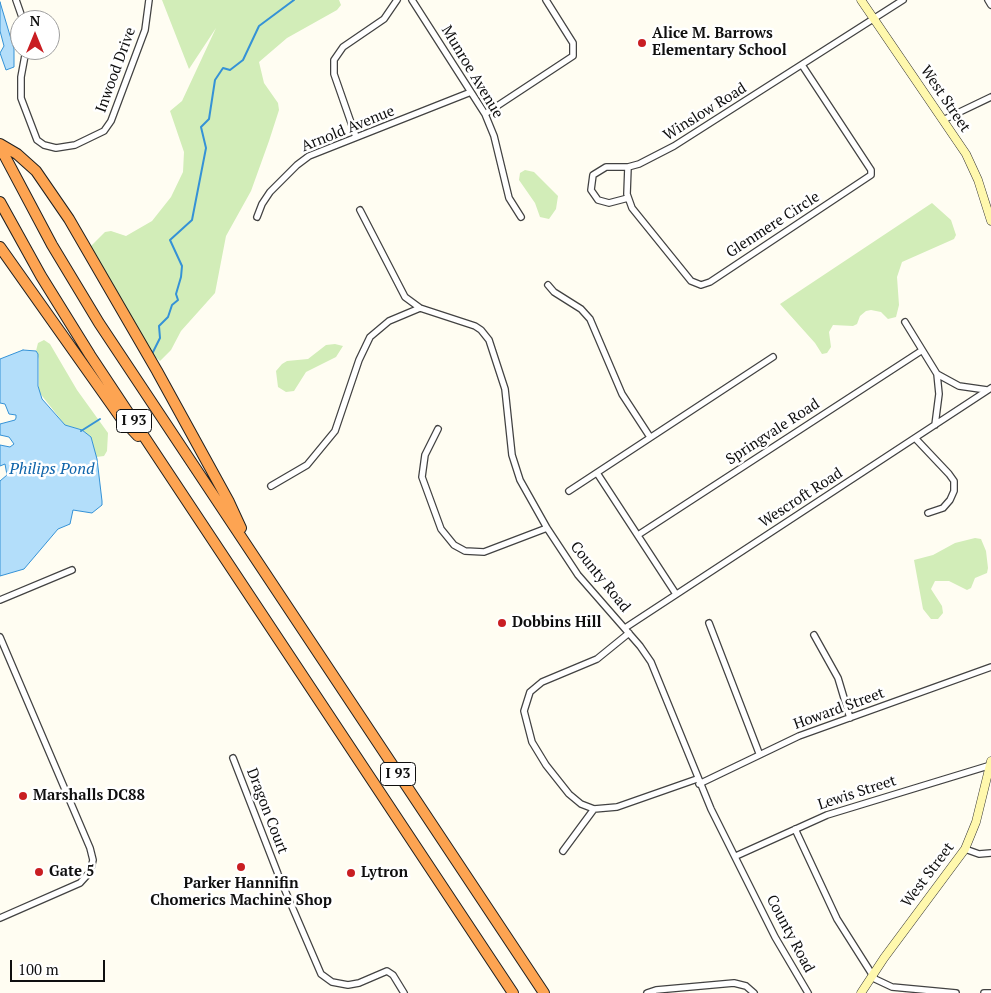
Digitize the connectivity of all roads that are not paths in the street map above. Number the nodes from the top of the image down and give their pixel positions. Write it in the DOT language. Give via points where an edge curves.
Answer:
graph roads {
  1 [pos="148,0"];
  2 [pos="398,0"];
  3 [pos="412,0"];
  4 [pos="546,0"];
  5 [pos="861,0"];
  6 [pos="903,0"];
  7 [pos="988,0"];
  8 [pos="991,5"];
  9 [pos="873,20"];
  10 [pos="24,60"];
  11 [pos="802,65"];
  12 [pos="471,92"];
  13 [pos="991,97"];
  14 [pos="485,114"];
  15 [pos="943,120"];
  16 [pos="356,137"];
  17 [pos="0,146"];
  18 [pos="628,167"];
  19 [pos="628,198"];
  20 [pos="0,202"];
  21 [pos="360,210"];
  22 [pos="257,217"];
  23 [pos="521,217"];
  24 [pos="991,221"];
  25 [pos="0,247"];
  26 [pos="548,285"];
  27 [pos="420,308"];
  28 [pos="905,322"];
  29 [pos="921,350"];
  30 [pos="773,357"];
  31 [pos="937,374"];
  32 [pos="989,389"];
  33 [pos="935,424"];
  34 [pos="438,429"];
  35 [pos="650,436"];
  36 [pos="914,438"];
  37 [pos="158,457"];
  38 [pos="597,473"];
  39 [pos="271,486"];
  40 [pos="569,491"];
  41 [pos="928,513"];
  42 [pos="547,528"];
  43 [pos="638,535"];
  44 [pos="253,554"];
  45 [pos="72,570"];
  46 [pos="676,594"];
  47 [pos="0,600"];
  48 [pos="709,623"];
  49 [pos="627,631"];
  50 [pos="814,635"];
  51 [pos="0,637"];
  52 [pos="991,667"];
  53 [pos="850,718"];
  54 [pos="759,753"];
  55 [pos="233,758"];
  56 [pos="991,764"];
  57 [pos="698,781"];
  58 [pos="594,809"];
  59 [pos="795,829"];
  60 [pos="965,849"];
  61 [pos="563,852"];
  62 [pos="991,853"];
  63 [pos="736,856"];
  64 [pos="0,918"];
  65 [pos="872,975"];
  66 [pos="404,993"];
  67 [pos="513,993"];
  68 [pos="544,993"];
  69 [pos="647,993"];
  70 [pos="754,993"];
  71 [pos="808,993"];
  72 [pos="861,993"];
  73 [pos="956,993"];
  74 [pos="984,993"];
  75 [pos="991,993"];
  1 -- 10 [label="street, Inwood Drive" via="145,30 111,121 104,131 75,145 56,148 37,140 21,98"];
  2 -- 16 [label="street" via="384,20 343,47 334,60 334,74"];
  3 -- 12 [label="street, Munroe Avenue"];
  4 -- 14 [label="street" via="573,43 575,52 570,59"];
  5 -- 9 [label="main road, West Street"];
  6 -- 9 [label="street, Winslow Road"];
  7 -- 8 [label="street"];
  9 -- 11 [label="street, Winslow Road"];
  9 -- 15 [label="main road, West Street"];
  11 -- 18 [label="street, Winslow Road" via="694,134 644,162"];
  11 -- 19 [label="street, Glenmere Circle" via="871,170 869,178 701,285 689,278 636,213"];
  12 -- 14 [label="street, Munroe Avenue"];
  12 -- 16 [label="street, Arnold Avenue"];
  13 -- 15 [label="street"];
  14 -- 23 [label="street, Munroe Avenue" via="494,136 509,198"];
  15 -- 24 [label="main road, West Street" via="972,168"];
  16 -- 22 [label="street, Arnold Avenue" via="302,160 265,198"];
  17 -- 44 [label="highway, I 93" via="41,225 95,316"];
  17 -- 44 [label="highway" via="26,161 49,188 94,260 229,502"];
  18 -- 19 [label="street"];
  18 -- 19 [label="street, Winslow Road" via="599,169 590,186 595,197 602,202"];
  20 -- 37 [label="highway, I 93" via="66,316"];
  21 -- 27 [label="street, County Road" via="401,291"];
  25 -- 37 [label="highway" via="121,418"];
  26 -- 35 [label="street" via="590,319 622,394"];
  27 -- 39 [label="street" via="389,321 370,337 335,431 307,464"];
  27 -- 42 [label="street, County Road" via="475,326 486,334 505,388 514,464 523,487"];
  28 -- 29 [label="street"];
  29 -- 31 [label="street"];
  29 -- 43 [label="street, Springvale Road"];
  30 -- 35 [label="street"];
  31 -- 32 [label="street" via="959,386"];
  31 -- 33 [label="street" via="939,394"];
  32 -- 33 [label="street, Wescroft Road"];
  33 -- 36 [label="street, Wescroft Road"];
  34 -- 42 [label="street" via="425,455 422,476 441,529 454,545 465,551 484,552"];
  35 -- 38 [label="street"];
  36 -- 41 [label="street" via="949,474 954,486 947,505"];
  36 -- 46 [label="street, Wescroft Road"];
  37 -- 67 [label="highway, I 93"];
  38 -- 40 [label="street"];
  38 -- 43 [label="street"];
  42 -- 49 [label="street, County Road" via="578,575"];
  43 -- 46 [label="street"];
  44 -- 68 [label="highway, I 93"];
  45 -- 47 [label="street"];
  46 -- 49 [label="street, Wescroft Road"];
  48 -- 54 [label="street"];
  49 -- 57 [label="street, County Road" via="655,670"];
  49 -- 58 [label="street, Wescroft Road" via="597,659 535,686 525,704 527,727 546,765 575,800"];
  50 -- 53 [label="street" via="838,678"];
  51 -- 64 [label="street" via="93,860 90,872 80,883"];
  52 -- 53 [label="street, Howard Street"];
  53 -- 54 [label="street, Howard Street"];
  54 -- 57 [label="street, Howard Street"];
  55 -- 66 [label="street, Dragon Court" via="278,874 322,974 336,983 352,985 387,971 394,975"];
  56 -- 59 [label="street, Lewis Street" via="832,814"];
  56 -- 60 [label="main road, West Street" via="976,822"];
  57 -- 58 [label="street, Howard Street" via="617,807"];
  57 -- 63 [label="street, County Road"];
  58 -- 61 [label="street"];
  59 -- 63 [label="street, Lewis Street"];
  59 -- 65 [label="street" via="837,919"];
  60 -- 62 [label="street" via="979,854"];
  60 -- 65 [label="main road, West Street"];
  63 -- 71 [label="street, County Road" via="775,937"];
  65 -- 72 [label="main road, West Street"];
  65 -- 73 [label="street" via="887,986"];
  69 -- 70 [label="street" via="736,983 747,986"];
  74 -- 75 [label="street"];
}
